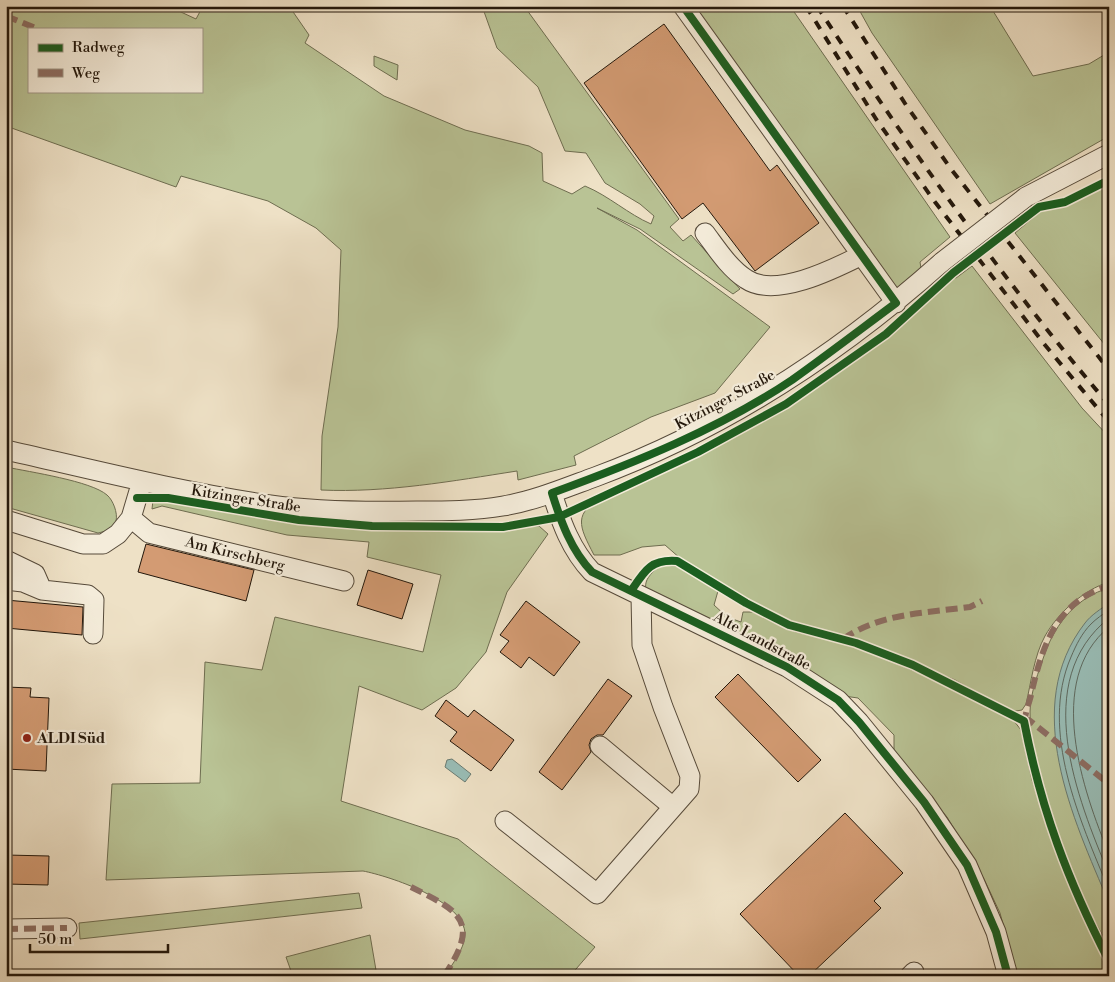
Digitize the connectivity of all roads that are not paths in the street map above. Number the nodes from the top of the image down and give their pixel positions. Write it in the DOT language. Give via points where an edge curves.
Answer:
graph roads {
  1 [pos="683,6"];
  2 [pos="1109,154"];
  3 [pos="705,233"];
  4 [pos="862,255"];
  5 [pos="896,303"];
  6 [pos="6,450"];
  7 [pos="142,480"];
  8 [pos="552,493"];
  9 [pos="131,518"];
  10 [pos="6,520"];
  11 [pos="6,560"];
  12 [pos="6,580"];
  13 [pos="344,581"];
  14 [pos="42,590"];
  15 [pos="641,596"];
  16 [pos="93,634"];
  17 [pos="600,746"];
  18 [pos="673,807"];
  19 [pos="506,821"];
  20 [pos="67,928"];
  21 [pos="6,929"];
  22 [pos="1008,976"];
  1 -- 4 [label="street"];
  2 -- 5 [label="street, Kitzinger Straße, bridge" via="1026,197 942,262"];
  3 -- 4 [label="street" via="725,260 746,280 762,286 785,284 828,272"];
  4 -- 5 [label="street"];
  5 -- 8 [label="street, Kitzinger Straße" via="791,380 744,409 652,454"];
  6 -- 7 [label="street, Kitzinger Straße"];
  7 -- 8 [label="street, Kitzinger Straße" via="272,506 340,511 448,511 503,506"];
  7 -- 9 [label="street"];
  8 -- 15 [label="street, Alte Landstraße" via="563,529 582,562 592,572"];
  9 -- 10 [label="street" via="118,534 102,544 83,544"];
  9 -- 13 [label="street, Am Kirschberg" via="149,533"];
  11 -- 14 [label="street" via="35,574"];
  12 -- 14 [label="street" via="23,582"];
  14 -- 16 [label="street" via="88,595 94,600"];
  15 -- 18 [label="street" via="642,645 690,776 689,789"];
  15 -- 22 [label="street, Alte Landstraße" via="787,667 838,700 924,802 967,865 996,932"];
  17 -- 18 [label="street"];
  18 -- 19 [label="street" via="597,894"];
  20 -- 21 [label="street"];
}
